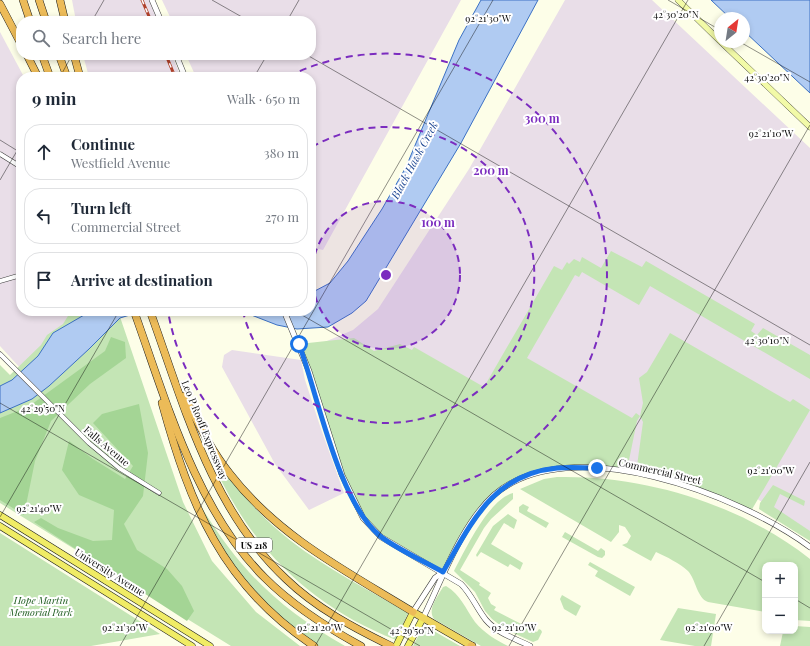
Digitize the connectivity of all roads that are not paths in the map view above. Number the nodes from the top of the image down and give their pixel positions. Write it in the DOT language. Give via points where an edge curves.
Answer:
graph roads {
  1 [pos="23,0"];
  2 [pos="39,0"];
  3 [pos="60,0"];
  4 [pos="152,0"];
  5 [pos="678,0"];
  6 [pos="0,4"];
  7 [pos="28,16"];
  8 [pos="44,16"];
  9 [pos="64,16"];
  10 [pos="159,16"];
  11 [pos="16,34"];
  12 [pos="714,34"];
  13 [pos="728,48"];
  14 [pos="30,60"];
  15 [pos="44,60"];
  16 [pos="61,60"];
  17 [pos="75,60"];
  18 [pos="178,60"];
  19 [pos="36,72"];
  20 [pos="48,72"];
  21 [pos="65,72"];
  22 [pos="79,72"];
  23 [pos="183,72"];
  24 [pos="810,127"];
  25 [pos="0,154"];
  26 [pos="16,164"];
  27 [pos="16,276"];
  28 [pos="0,281"];
  29 [pos="136,316"];
  30 [pos="152,316"];
  31 [pos="286,316"];
  32 [pos="0,354"];
  33 [pos="186,404"];
  34 [pos="168,413"];
  35 [pos="159,493"];
  36 [pos="0,515"];
  37 [pos="0,526"];
  38 [pos="810,547"];
  39 [pos="443,572"];
  40 [pos="413,612"];
  41 [pos="423,618"];
  42 [pos="192,646"];
  43 [pos="210,646"];
  44 [pos="314,646"];
  45 [pos="361,646"];
  46 [pos="391,646"];
  47 [pos="396,646"];
  48 [pos="408,646"];
  49 [pos="472,646"];
  50 [pos="530,646"];
  1 -- 7 [label="highway"];
  2 -- 8 [label="highway"];
  3 -- 9 [label="highway"];
  4 -- 10 [label="street"];
  5 -- 12 [label="main road"];
  6 -- 11 [label="highway"];
  13 -- 24 [label="main road"];
  14 -- 19 [label="highway"];
  15 -- 20 [label="highway"];
  16 -- 21 [label="highway"];
  17 -- 22 [label="highway"];
  18 -- 23 [label="street"];
  25 -- 26 [label="street"];
  27 -- 28 [label="street"];
  29 -- 34 [label="highway"];
  30 -- 33 [label="highway"];
  31 -- 39 [label="street" via="299,344 342,475 363,518 381,537"];
  32 -- 35 [label="street, Falls Avenue" via="89,443 120,468"];
  33 -- 40 [label="highway" via="226,468 271,518 310,549"];
  33 -- 46 [label="highway, Leo P Rooff Expressway / US 218" via="219,490 238,522 262,554 287,580 314,602"];
  34 -- 44 [label="highway" via="179,463 203,522 220,552 261,603 293,632"];
  34 -- 45 [label="highway, US 218" via="207,498 252,564 264,578 305,613"];
  36 -- 43 [label="main road, University Avenue"];
  37 -- 42 [label="main road, University Avenue"];
  38 -- 39 [label="street, Commercial Street" via="751,511 704,491 622,471 557,468 529,474 505,486 494,495 476,515"];
  39 -- 40 [label="street" via="435,578"];
  39 -- 41 [label="street"];
  39 -- 50 [label="street" via="462,584 488,622"];
  40 -- 41 [label="highway"];
  40 -- 47 [label="main road"];
  41 -- 48 [label="main road"];
  41 -- 49 [label="highway"];
}
